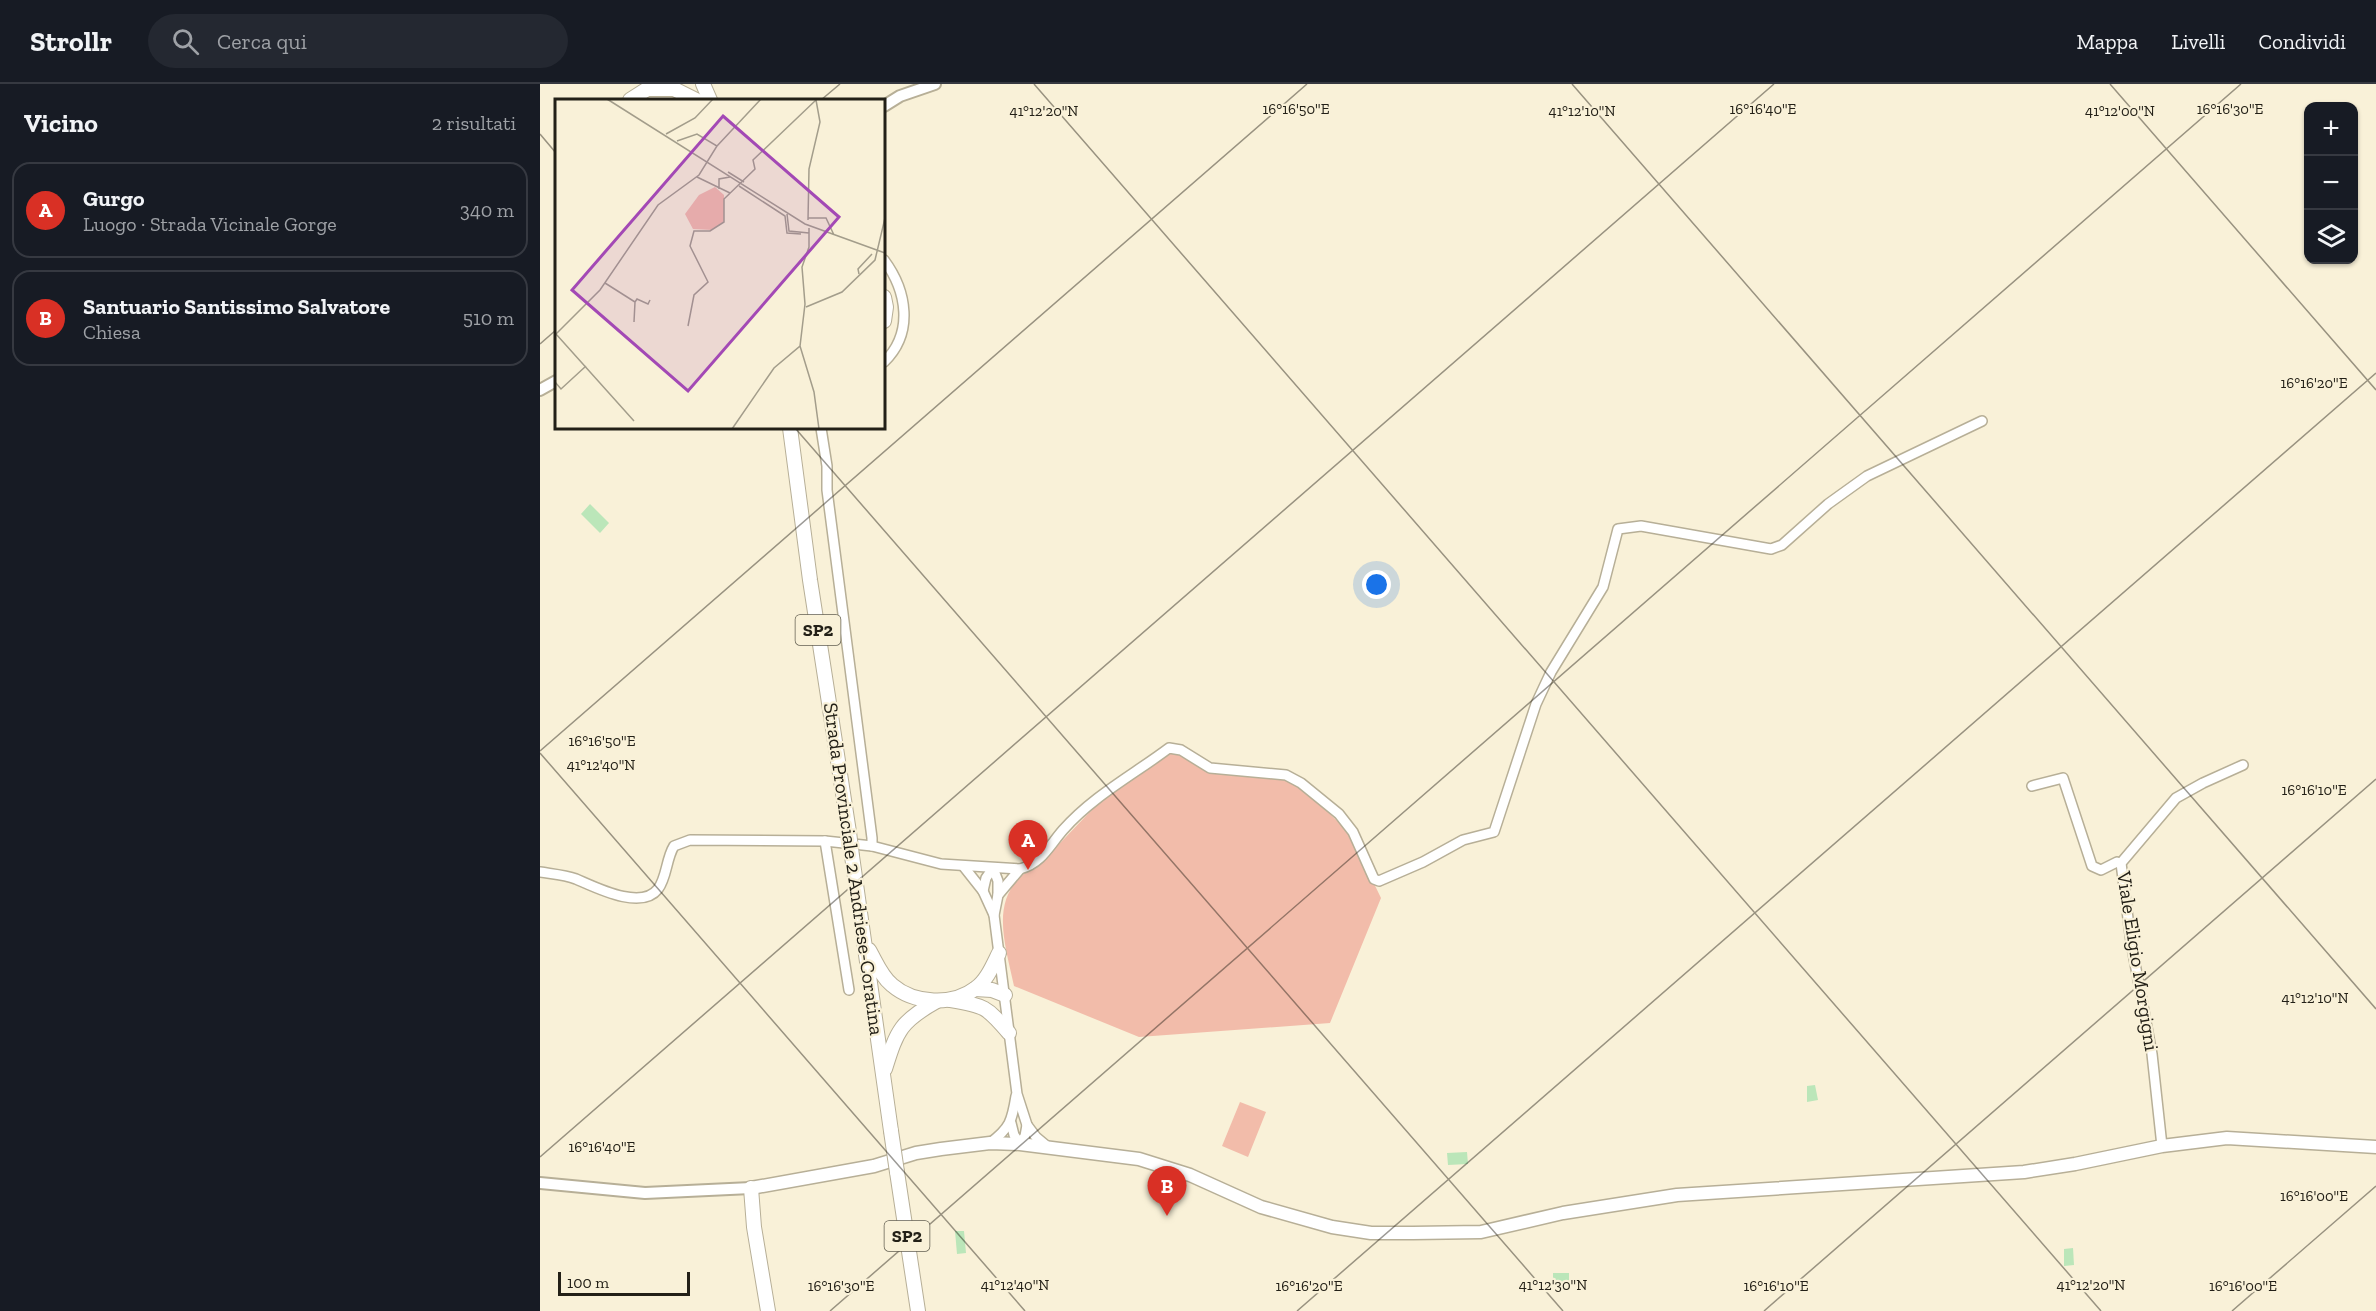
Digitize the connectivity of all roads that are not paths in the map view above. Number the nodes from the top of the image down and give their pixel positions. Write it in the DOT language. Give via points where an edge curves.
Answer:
graph roads {
  1 [pos="704,84"];
  2 [pos="935,84"];
  3 [pos="653,86"];
  4 [pos="632,99"];
  5 [pos="694,99"];
  6 [pos="710,99"];
  7 [pos="885,105"];
  8 [pos="885,262"];
  9 [pos="885,361"];
  10 [pos="555,382"];
  11 [pos="540,390"];
  12 [pos="1982,421"];
  13 [pos="790,429"];
  14 [pos="821,429"];
  15 [pos="2243,765"];
  16 [pos="2032,786"];
  17 [pos="825,841"];
  18 [pos="872,846"];
  19 [pos="2121,863"];
  20 [pos="964,867"];
  21 [pos="993,868"];
  22 [pos="1020,869"];
  23 [pos="540,872"];
  24 [pos="983,891"];
  25 [pos="998,894"];
  26 [pos="994,915"];
  27 [pos="864,940"];
  28 [pos="999,954"];
  29 [pos="975,989"];
  30 [pos="849,990"];
  31 [pos="1005,995"];
  32 [pos="944,1001"];
  33 [pos="981,1005"];
  34 [pos="1009,1033"];
  35 [pos="883,1074"];
  36 [pos="1017,1094"];
  37 [pos="1011,1123"];
  38 [pos="1027,1125"];
  39 [pos="990,1143"];
  40 [pos="1020,1144"];
  41 [pos="2162,1146"];
  42 [pos="1048,1147"];
  43 [pos="2376,1147"];
  44 [pos="540,1183"];
  45 [pos="751,1188"];
  46 [pos="916,1307"];
  47 [pos="768,1311"];
  1 -- 6 [label="main road"];
  2 -- 7 [label="street"];
  3 -- 4 [label="main road"];
  3 -- 5 [label="main road" via="674,89"];
  8 -- 9 [label="street" via="899,284 905,311 902,334"];
  10 -- 11 [label="street"];
  12 -- 22 [label="street" via="1867,476 1782,545 1771,549 1641,526 1618,529 1604,587 1551,672 1536,704 1494,832 1463,840 1379,881 1374,879 1353,832 1339,814 1301,783 1286,775 1210,768 1181,750 1169,748 1102,793 1064,829 1040,860"];
  13 -- 27 [label="main road, Strada Provinciale 2 Andriese-Coratina / SP2, bridge"];
  14 -- 18 [label="street"];
  15 -- 19 [label="street, Viale Eligio Morgigni" via="2176,798"];
  16 -- 19 [label="street" via="2063,778 2092,866 2101,870"];
  17 -- 18 [label="street"];
  17 -- 23 [label="street" via="680,842 671,852 659,888 645,898 610,894 576,879"];
  17 -- 30 [label="street"];
  18 -- 20 [label="street"];
  19 -- 41 [label="street, Viale Eligio Morgigni" via="2152,1054"];
  20 -- 21 [label="street"];
  20 -- 24 [label="street"];
  21 -- 22 [label="street"];
  21 -- 24 [label="street"];
  21 -- 25 [label="street"];
  22 -- 25 [label="street"];
  24 -- 26 [label="street"];
  25 -- 26 [label="street"];
  26 -- 28 [label="street"];
  27 -- 32 [label="main road" via="892,986 909,996"];
  27 -- 35 [label="main road, Strada Provinciale 2 Andriese-Coratina / SP2"];
  28 -- 29 [label="main road"];
  28 -- 31 [label="street"];
  29 -- 31 [label="main road"];
  29 -- 32 [label="main road"];
  31 -- 33 [label="main road"];
  31 -- 34 [label="street"];
  32 -- 33 [label="main road"];
  32 -- 35 [label="main road" via="914,1014 902,1026"];
  33 -- 34 [label="main road"];
  34 -- 36 [label="street"];
  35 -- 46 [label="main road, Strada Provinciale 2 Andriese-Coratina / SP2, bridge"];
  36 -- 37 [label="street"];
  36 -- 38 [label="street"];
  37 -- 39 [label="street"];
  37 -- 40 [label="street"];
  38 -- 40 [label="street"];
  38 -- 42 [label="street"];
  39 -- 40 [label="main road"];
  39 -- 45 [label="main road" via="916,1153 874,1166"];
  40 -- 42 [label="main road"];
  41 -- 42 [label="main road" via="2024,1172 1677,1196 1563,1213 1481,1232 1413,1233 1371,1233 1298,1219 1166,1167 1138,1159"];
  41 -- 43 [label="main road" via="2227,1138"];
  44 -- 45 [label="street" via="645,1193"];
  45 -- 47 [label="main road"];
}
